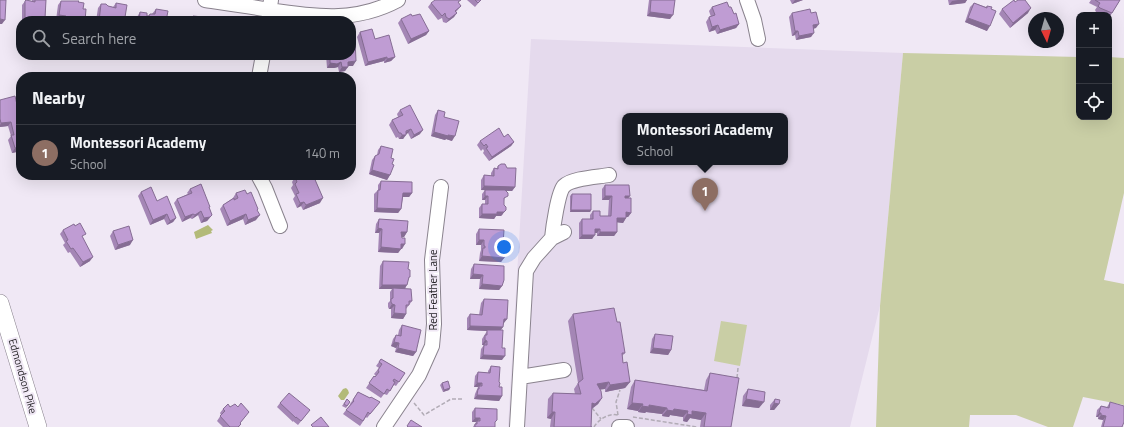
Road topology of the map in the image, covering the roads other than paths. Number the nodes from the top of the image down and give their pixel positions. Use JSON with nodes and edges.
{"nodes":[{"id":1,"x":205,"y":0,"type":"edge"},
{"id":2,"x":398,"y":0,"type":"edge"},
{"id":3,"x":747,"y":0,"type":"edge"},
{"id":4,"x":270,"y":10,"type":"edge"},
{"id":5,"x":758,"y":39,"type":"dead end"},
{"id":6,"x":262,"y":60,"type":"edge"},
{"id":7,"x":260,"y":72,"type":"edge"},
{"id":8,"x":609,"y":176,"type":"dead end"},
{"id":9,"x":261,"y":180,"type":"edge"},
{"id":10,"x":441,"y":187,"type":"dead end"},
{"id":11,"x":280,"y":226,"type":"dead end"},
{"id":12,"x":564,"y":232,"type":"dead end"},
{"id":13,"x":552,"y":238,"type":"junction"},
{"id":14,"x":0,"y":303,"type":"edge"},
{"id":15,"x":564,"y":370,"type":"dead end"},
{"id":16,"x":520,"y":377,"type":"junction"},
{"id":17,"x":630,"y":424,"type":"edge"},
{"id":18,"x":38,"y":427,"type":"edge"},
{"id":19,"x":384,"y":427,"type":"edge"},
{"id":20,"x":517,"y":427,"type":"edge"},
{"id":21,"x":619,"y":427,"type":"edge"}],
"edges":[{"from":1,"to":4,"type":"street"},
{"from":2,"to":4,"type":"street"},
{"from":3,"to":5,"type":"street"},
{"from":6,"to":7,"type":"street"},
{"from":8,"to":13,"type":"street"},
{"from":9,"to":11,"type":"street"},
{"from":10,"to":19,"type":"street","name":"Red Feather Lane"},
{"from":12,"to":13,"type":"street"},
{"from":13,"to":16,"type":"street"},
{"from":14,"to":18,"type":"main road","name":"Edmondson Pike"},
{"from":15,"to":16,"type":"street"},
{"from":16,"to":20,"type":"street"},
{"from":17,"to":21,"type":"street"}]}
